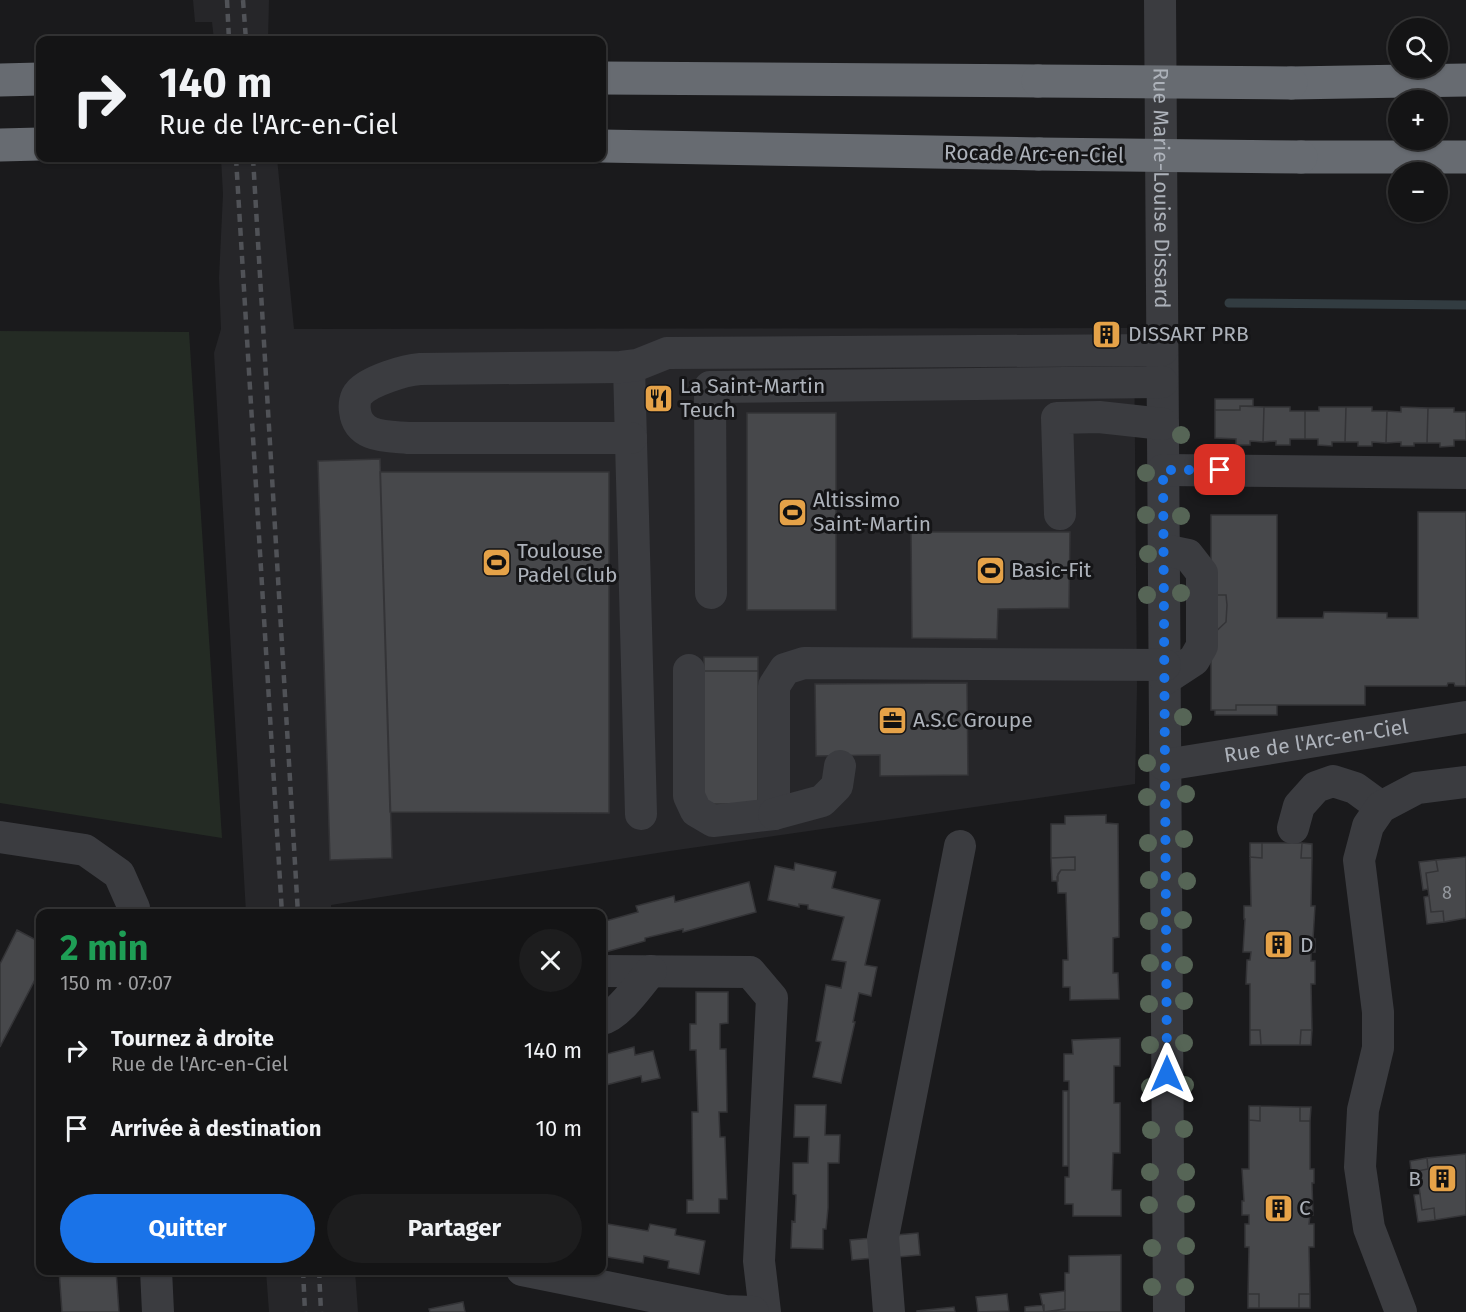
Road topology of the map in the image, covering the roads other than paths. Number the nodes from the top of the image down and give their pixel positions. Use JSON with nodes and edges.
{"nodes":[{"id":1,"x":1160,"y":0,"type":"edge"},
{"id":2,"x":606,"y":78,"type":"edge"},
{"id":3,"x":36,"y":79,"type":"edge"},
{"id":4,"x":0,"y":80,"type":"edge"},
{"id":5,"x":1466,"y":80,"type":"edge"},
{"id":6,"x":36,"y":144,"type":"edge"},
{"id":7,"x":0,"y":145,"type":"edge"},
{"id":8,"x":606,"y":146,"type":"edge"},
{"id":9,"x":1466,"y":157,"type":"edge"},
{"id":10,"x":1162,"y":350,"type":"junction"},
{"id":11,"x":629,"y":367,"type":"junction"},
{"id":12,"x":1162,"y":382,"type":"junction"},
{"id":13,"x":1163,"y":424,"type":"junction"},
{"id":14,"x":630,"y":438,"type":"junction"},
{"id":15,"x":1163,"y":470,"type":"junction"},
{"id":16,"x":1466,"y":473,"type":"edge"},
{"id":17,"x":1060,"y":514,"type":"dead end"},
{"id":18,"x":711,"y":593,"type":"dead end"},
{"id":19,"x":689,"y":670,"type":"dead end"},
{"id":20,"x":1165,"y":672,"type":"junction"},
{"id":21,"x":1466,"y":717,"type":"edge"},
{"id":22,"x":1165,"y":765,"type":"junction"},
{"id":23,"x":840,"y":766,"type":"dead end"},
{"id":24,"x":1466,"y":782,"type":"edge"},
{"id":25,"x":1381,"y":807,"type":"junction"},
{"id":26,"x":641,"y":814,"type":"dead end"},
{"id":27,"x":774,"y":814,"type":"junction"},
{"id":28,"x":1293,"y":828,"type":"dead end"},
{"id":29,"x":0,"y":837,"type":"edge"},
{"id":30,"x":960,"y":846,"type":"dead end"},
{"id":31,"x":134,"y":909,"type":"edge"},
{"id":32,"x":606,"y":971,"type":"edge"},
{"id":33,"x":651,"y":971,"type":"junction"},
{"id":34,"x":606,"y":1018,"type":"edge"},
{"id":35,"x":156,"y":1275,"type":"edge"},
{"id":36,"x":547,"y":1275,"type":"edge"},
{"id":37,"x":158,"y":1312,"type":"edge"},
{"id":38,"x":753,"y":1312,"type":"edge"},
{"id":39,"x":765,"y":1312,"type":"edge"},
{"id":40,"x":889,"y":1312,"type":"edge"},
{"id":41,"x":1169,"y":1312,"type":"edge"},
{"id":42,"x":1401,"y":1312,"type":"edge"}],
"edges":[{"from":1,"to":10,"type":"street","name":"Rue Marie-Louise Dissard"},
{"from":2,"to":5,"type":"highway","bridge":true},
{"from":3,"to":4,"type":"highway"},
{"from":6,"to":7,"type":"highway"},
{"from":8,"to":9,"type":"highway","name":"Rocade Arc-en-Ciel","bridge":true},
{"from":10,"to":11,"type":"street"},
{"from":10,"to":12,"type":"street","name":"Rue Marie-Louise Dissard"},
{"from":11,"to":14,"type":"street"},
{"from":11,"to":14,"type":"street"},
{"from":12,"to":13,"type":"street","name":"Rue Marie-Louise Dissard"},
{"from":12,"to":18,"type":"street"},
{"from":13,"to":15,"type":"street","name":"Rue Marie-Louise Dissard"},
{"from":13,"to":17,"type":"street"},
{"from":14,"to":26,"type":"street"},
{"from":15,"to":16,"type":"street"},
{"from":15,"to":20,"type":"street","name":"Rue Marie-Louise Dissard"},
{"from":19,"to":27,"type":"street"},
{"from":20,"to":22,"type":"street","name":"Rue Marie-Louise Dissard"},
{"from":20,"to":27,"type":"street"},
{"from":21,"to":22,"type":"street","name":"Rue de l'Arc-en-Ciel"},
{"from":22,"to":41,"type":"street","name":"Rue Marie-Louise Dissard"},
{"from":23,"to":27,"type":"street"},
{"from":24,"to":25,"type":"street"},
{"from":25,"to":28,"type":"street"},
{"from":25,"to":42,"type":"street"},
{"from":29,"to":31,"type":"street"},
{"from":30,"to":40,"type":"street"},
{"from":32,"to":33,"type":"street"},
{"from":33,"to":34,"type":"street"},
{"from":33,"to":39,"type":"street"},
{"from":35,"to":37,"type":"street"},
{"from":36,"to":38,"type":"street"}]}
